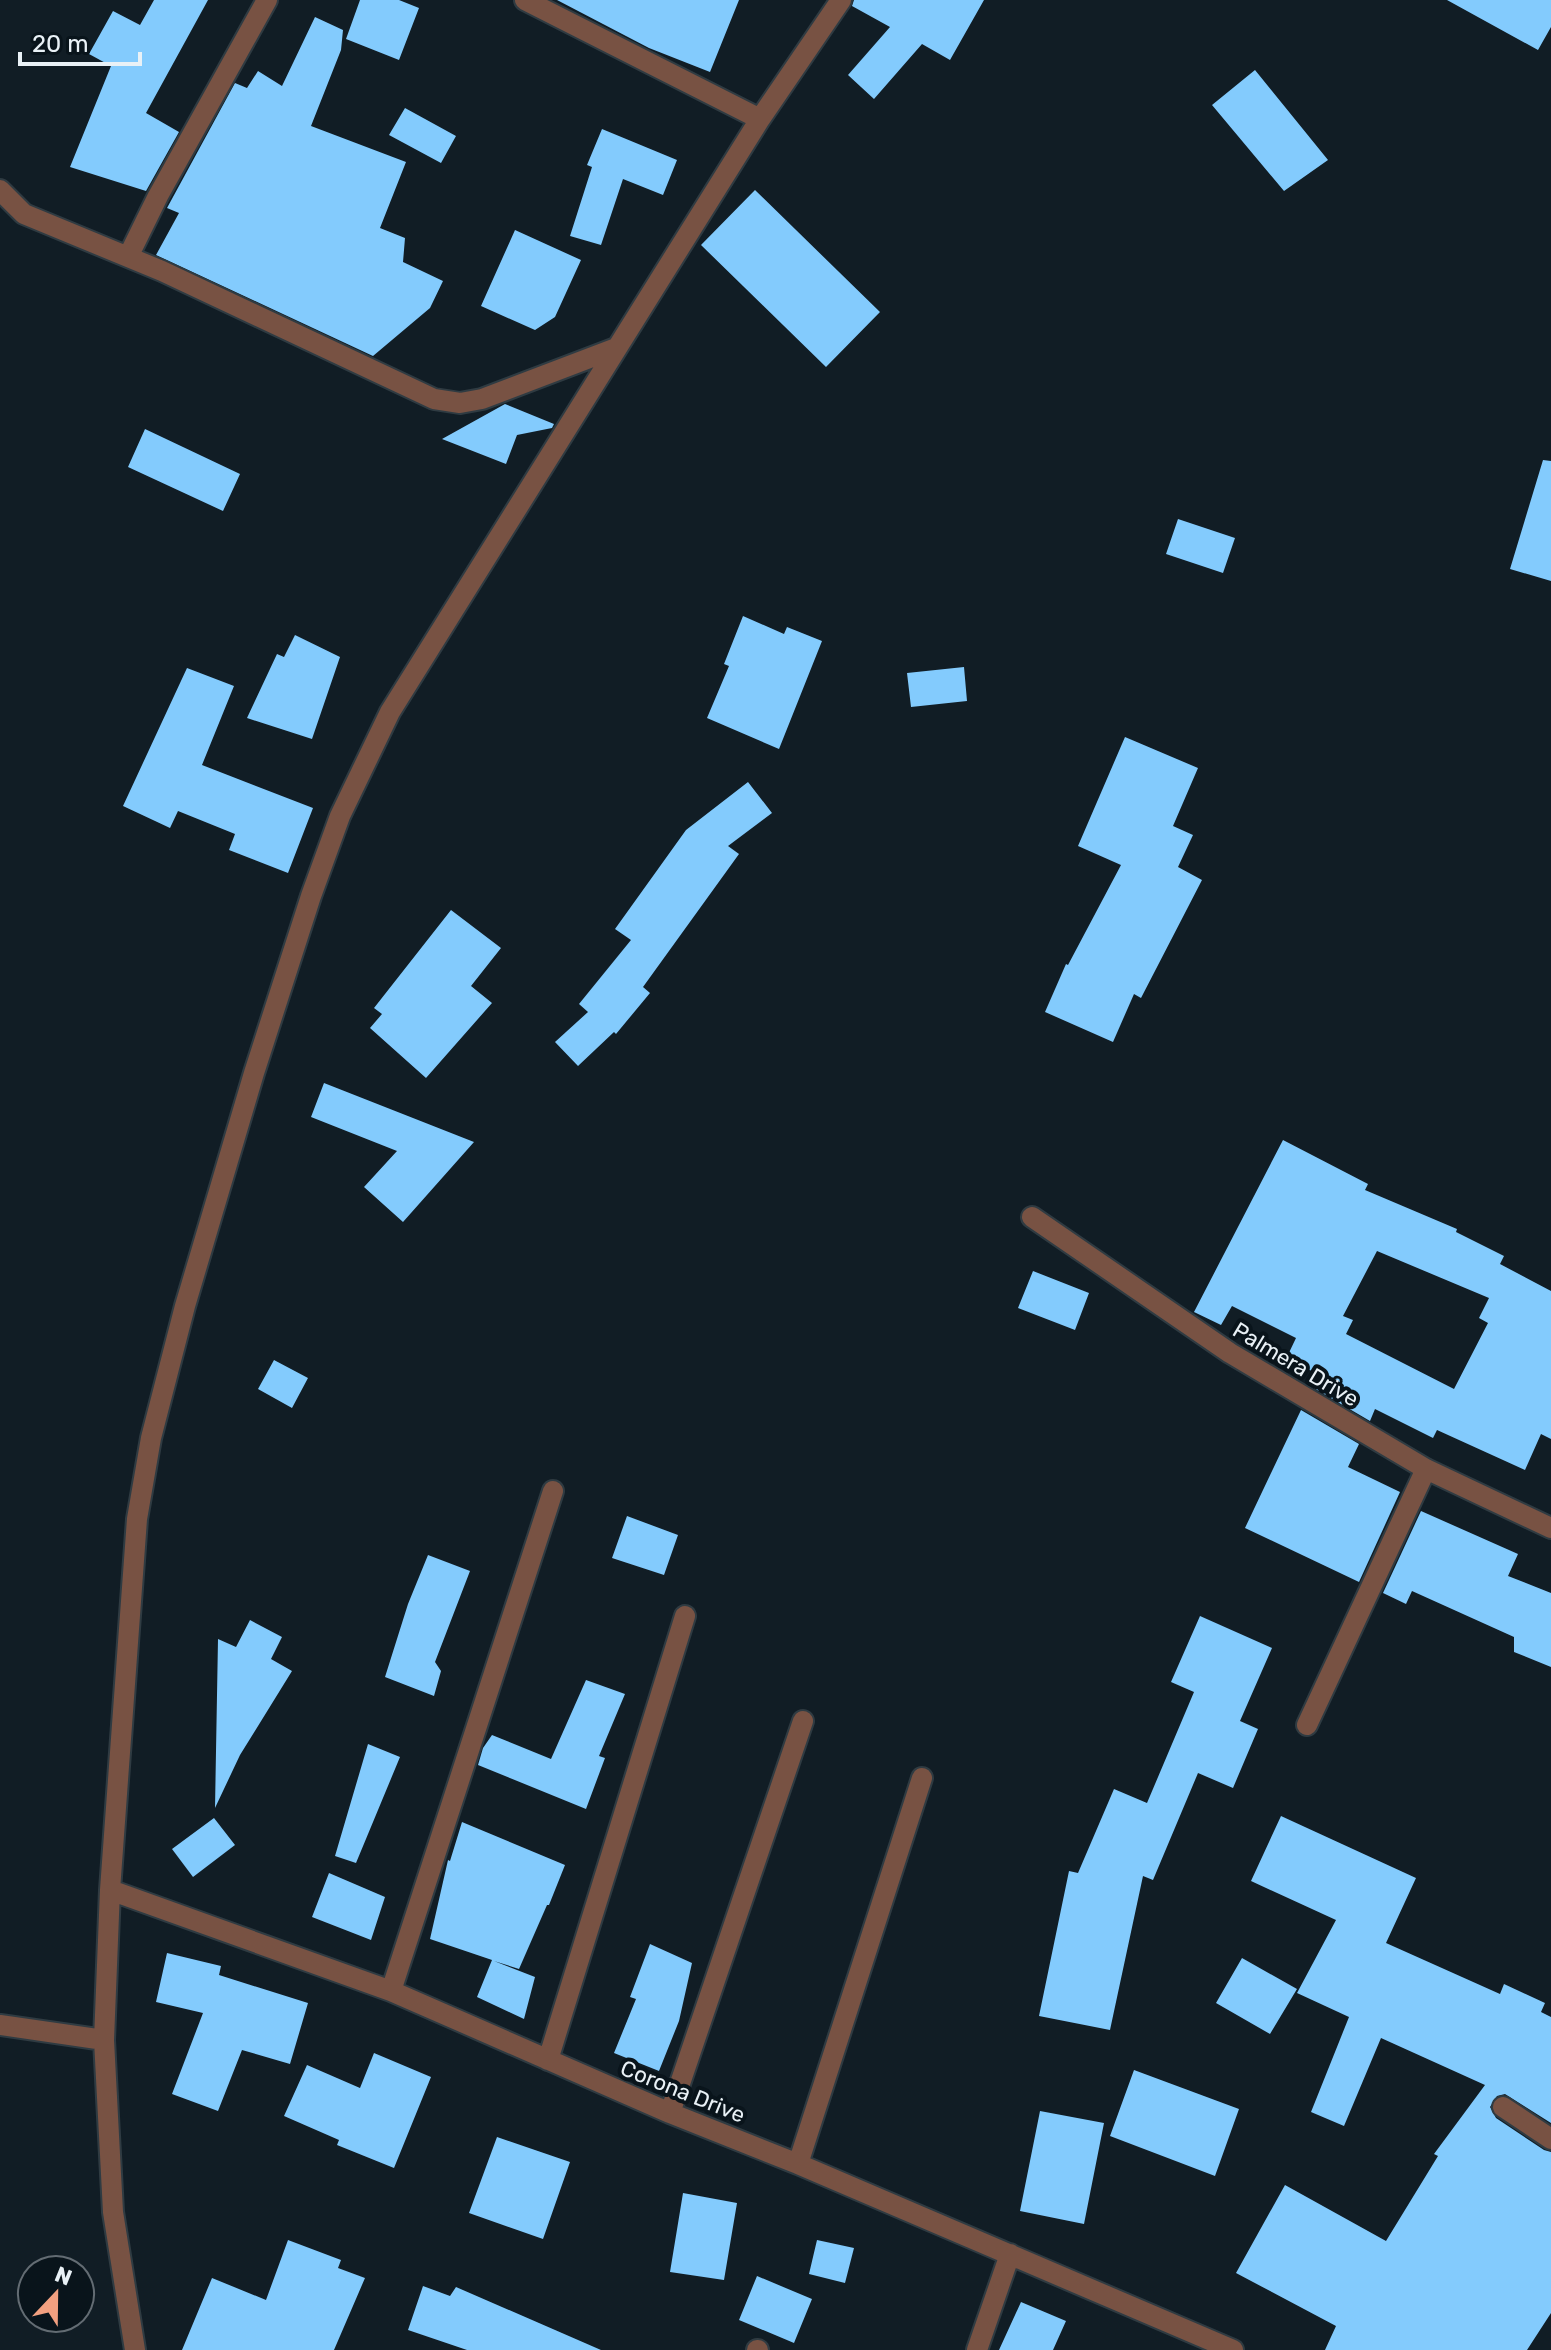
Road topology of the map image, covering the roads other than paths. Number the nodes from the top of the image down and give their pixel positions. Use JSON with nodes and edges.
{"nodes":[{"id":1,"x":267,"y":0,"type":"edge"},
{"id":2,"x":525,"y":0,"type":"edge"},
{"id":3,"x":841,"y":0,"type":"edge"},
{"id":4,"x":760,"y":119,"type":"junction"},
{"id":5,"x":0,"y":190,"type":"edge"},
{"id":6,"x":128,"y":257,"type":"junction"},
{"id":7,"x":616,"y":348,"type":"junction"},
{"id":8,"x":1032,"y":1217,"type":"dead end"},
{"id":9,"x":1426,"y":1469,"type":"junction"},
{"id":10,"x":553,"y":1491,"type":"dead end"},
{"id":11,"x":1551,"y":1528,"type":"edge"},
{"id":12,"x":685,"y":1616,"type":"dead end"},
{"id":13,"x":803,"y":1721,"type":"dead end"},
{"id":14,"x":1307,"y":1725,"type":"dead end"},
{"id":15,"x":922,"y":1778,"type":"dead end"},
{"id":16,"x":110,"y":1890,"type":"junction"},
{"id":17,"x":391,"y":1991,"type":"junction"},
{"id":18,"x":0,"y":2025,"type":"edge"},
{"id":19,"x":104,"y":2040,"type":"junction"},
{"id":20,"x":548,"y":2060,"type":"junction"},
{"id":21,"x":1503,"y":2107,"type":"dead end"},
{"id":22,"x":670,"y":2113,"type":"junction"},
{"id":23,"x":1551,"y":2139,"type":"edge"},
{"id":24,"x":798,"y":2164,"type":"junction"},
{"id":25,"x":1010,"y":2254,"type":"junction"},
{"id":26,"x":135,"y":2350,"type":"edge"},
{"id":27,"x":977,"y":2350,"type":"edge"},
{"id":28,"x":1233,"y":2350,"type":"edge"}],
"edges":[{"from":1,"to":6,"type":"street"},
{"from":2,"to":4,"type":"street"},
{"from":3,"to":4,"type":"street"},
{"from":4,"to":7,"type":"street"},
{"from":5,"to":6,"type":"street"},
{"from":6,"to":7,"type":"street"},
{"from":7,"to":16,"type":"street"},
{"from":8,"to":9,"type":"street","name":"Palmera Drive"},
{"from":9,"to":11,"type":"street","name":"Palmera Drive"},
{"from":9,"to":14,"type":"street"},
{"from":10,"to":17,"type":"street"},
{"from":12,"to":20,"type":"street"},
{"from":13,"to":22,"type":"street"},
{"from":15,"to":24,"type":"street"},
{"from":16,"to":17,"type":"street","name":"Corona Drive"},
{"from":16,"to":19,"type":"street"},
{"from":17,"to":20,"type":"street","name":"Corona Drive"},
{"from":18,"to":19,"type":"street"},
{"from":19,"to":26,"type":"street"},
{"from":20,"to":22,"type":"street","name":"Corona Drive"},
{"from":21,"to":23,"type":"street"},
{"from":22,"to":24,"type":"street","name":"Corona Drive"},
{"from":24,"to":25,"type":"street","name":"Corona Drive"},
{"from":25,"to":27,"type":"street"},
{"from":25,"to":28,"type":"street","name":"Corona Drive"}]}
